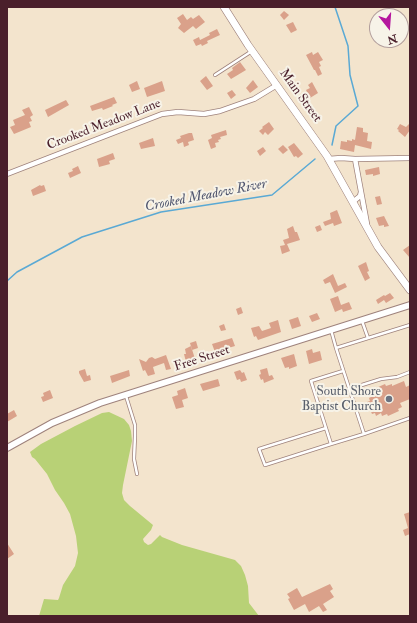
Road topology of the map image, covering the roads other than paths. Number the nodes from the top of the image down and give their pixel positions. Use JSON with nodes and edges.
{"nodes":[{"id":1,"x":224,"y":7,"type":"edge"},
{"id":2,"x":252,"y":51,"type":"junction"},
{"id":3,"x":216,"y":75,"type":"dead end"},
{"id":4,"x":277,"y":85,"type":"junction"},
{"id":5,"x":410,"y":158,"type":"edge"},
{"id":6,"x":355,"y":159,"type":"junction"},
{"id":7,"x":329,"y":160,"type":"junction"},
{"id":8,"x":7,"y":174,"type":"edge"},
{"id":9,"x":361,"y":192,"type":"junction"},
{"id":10,"x":354,"y":201,"type":"junction"},
{"id":11,"x":368,"y":228,"type":"junction"},
{"id":12,"x":410,"y":290,"type":"edge"},
{"id":13,"x":410,"y":305,"type":"edge"},
{"id":14,"x":362,"y":320,"type":"junction"},
{"id":15,"x":410,"y":325,"type":"edge"},
{"id":16,"x":331,"y":330,"type":"junction"},
{"id":17,"x":368,"y":338,"type":"junction"},
{"id":18,"x":336,"y":348,"type":"junction"},
{"id":19,"x":343,"y":370,"type":"junction"},
{"id":20,"x":410,"y":372,"type":"edge"},
{"id":21,"x":349,"y":389,"type":"junction"},
{"id":22,"x":125,"y":395,"type":"junction"},
{"id":23,"x":410,"y":418,"type":"edge"},
{"id":24,"x":326,"y":428,"type":"junction"},
{"id":25,"x":364,"y":434,"type":"junction"},
{"id":26,"x":331,"y":444,"type":"junction"},
{"id":27,"x":7,"y":448,"type":"edge"},
{"id":28,"x":137,"y":474,"type":"dead end"}],
"edges":[{"from":1,"to":2,"type":"main road","name":"Main Street"},
{"from":2,"to":3,"type":"lane"},
{"from":2,"to":4,"type":"main road","name":"Main Street"},
{"from":4,"to":7,"type":"main road","name":"Main Street"},
{"from":4,"to":8,"type":"street","name":"Crooked Meadow Lane"},
{"from":5,"to":6,"type":"street"},
{"from":6,"to":7,"type":"street"},
{"from":6,"to":9,"type":"street","name":"Main Street"},
{"from":7,"to":10,"type":"main road","name":"Main Street"},
{"from":9,"to":10,"type":"street"},
{"from":9,"to":11,"type":"street","name":"Main Street"},
{"from":10,"to":11,"type":"main road","name":"Main Street"},
{"from":11,"to":12,"type":"main road","name":"Main Street"},
{"from":13,"to":14,"type":"street","name":"Free Street"},
{"from":14,"to":16,"type":"street","name":"Free Street"},
{"from":14,"to":17,"type":"lane"},
{"from":15,"to":17,"type":"lane"},
{"from":16,"to":18,"type":"lane"},
{"from":16,"to":22,"type":"street","name":"Free Street"},
{"from":17,"to":18,"type":"lane"},
{"from":18,"to":19,"type":"lane"},
{"from":19,"to":21,"type":"lane"},
{"from":19,"to":24,"type":"lane"},
{"from":20,"to":21,"type":"lane"},
{"from":21,"to":25,"type":"lane"},
{"from":22,"to":27,"type":"street","name":"Free Street"},
{"from":22,"to":28,"type":"lane"},
{"from":23,"to":25,"type":"lane"},
{"from":24,"to":26,"type":"lane"},
{"from":24,"to":26,"type":"lane"},
{"from":25,"to":26,"type":"lane"}]}
